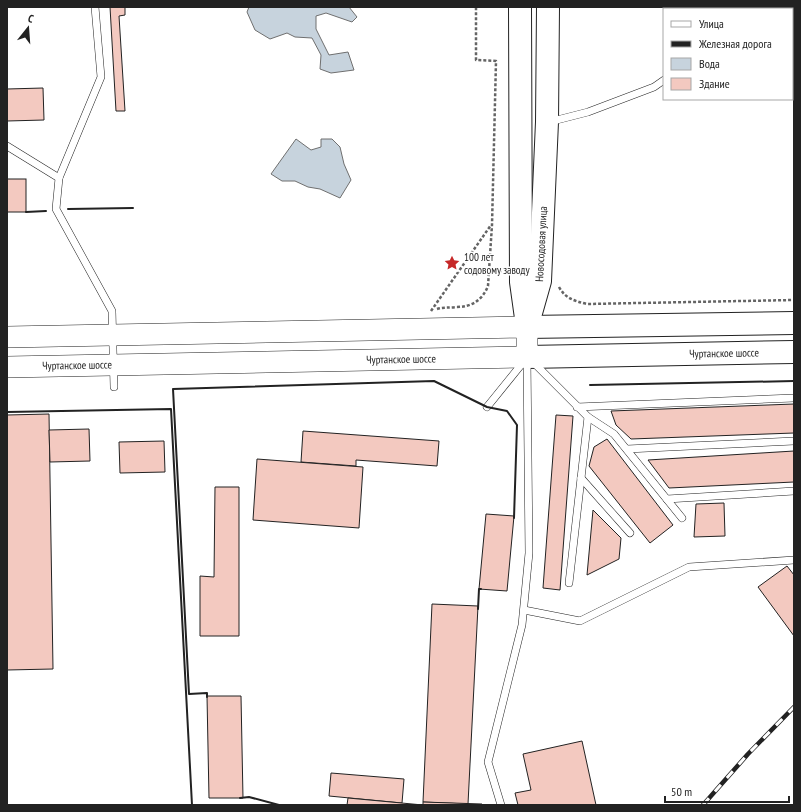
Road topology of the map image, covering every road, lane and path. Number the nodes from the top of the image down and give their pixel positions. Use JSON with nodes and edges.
{"nodes":[{"id":1,"x":95,"y":7,"type":"edge"},
{"id":2,"x":476,"y":7,"type":"edge"},
{"id":3,"x":520,"y":7,"type":"edge"},
{"id":4,"x":548,"y":7,"type":"edge"},
{"id":5,"x":663,"y":81,"type":"edge"},
{"id":6,"x":547,"y":122,"type":"junction"},
{"id":7,"x":7,"y":146,"type":"edge"},
{"id":8,"x":59,"y":178,"type":"junction"},
{"id":9,"x":492,"y":224,"type":"junction"},
{"id":10,"x":558,"y":283,"type":"dead end"},
{"id":11,"x":794,"y":300,"type":"edge"},
{"id":12,"x":794,"y":323,"type":"edge"},
{"id":13,"x":528,"y":327,"type":"junction"},
{"id":14,"x":113,"y":335,"type":"junction"},
{"id":15,"x":7,"y":337,"type":"edge"},
{"id":16,"x":794,"y":352,"type":"edge"},
{"id":17,"x":527,"y":357,"type":"junction"},
{"id":18,"x":113,"y":365,"type":"junction"},
{"id":19,"x":7,"y":366,"type":"edge"},
{"id":20,"x":114,"y":387,"type":"dead end"},
{"id":21,"x":794,"y":398,"type":"edge"},
{"id":22,"x":577,"y":407,"type":"junction"},
{"id":23,"x":487,"y":408,"type":"dead end"},
{"id":24,"x":588,"y":417,"type":"junction"},
{"id":25,"x":794,"y":441,"type":"edge"},
{"id":26,"x":627,"y":449,"type":"junction"},
{"id":27,"x":581,"y":478,"type":"junction"},
{"id":28,"x":794,"y":491,"type":"edge"},
{"id":29,"x":667,"y":499,"type":"junction"},
{"id":30,"x":682,"y":518,"type":"dead end"},
{"id":31,"x":630,"y":533,"type":"dead end"},
{"id":32,"x":794,"y":560,"type":"edge"},
{"id":33,"x":569,"y":583,"type":"dead end"},
{"id":34,"x":524,"y":610,"type":"junction"},
{"id":35,"x":501,"y":805,"type":"edge"}],
"edges":[{"from":1,"to":8,"type":"lane"},
{"from":2,"to":9,"type":"path"},
{"from":3,"to":13,"type":"main road","name":"Новосодовая улица"},
{"from":4,"to":6,"type":"main road","name":"Новосодовая улица"},
{"from":5,"to":6,"type":"lane"},
{"from":6,"to":13,"type":"main road","name":"Новосодовая улица"},
{"from":7,"to":8,"type":"lane"},
{"from":8,"to":14,"type":"lane"},
{"from":9,"to":9,"type":"path"},
{"from":10,"to":11,"type":"path"},
{"from":12,"to":13,"type":"main road"},
{"from":13,"to":14,"type":"street"},
{"from":13,"to":17,"type":"street"},
{"from":14,"to":15,"type":"street"},
{"from":14,"to":18,"type":"lane"},
{"from":16,"to":17,"type":"main road","name":"Чуртанское шоссе"},
{"from":17,"to":18,"type":"street","name":"Чуртанское шоссе"},
{"from":17,"to":22,"type":"lane"},
{"from":17,"to":23,"type":"lane"},
{"from":17,"to":34,"type":"lane"},
{"from":18,"to":19,"type":"street","name":"Чуртанское шоссе"},
{"from":18,"to":20,"type":"lane"},
{"from":21,"to":22,"type":"lane"},
{"from":22,"to":24,"type":"lane"},
{"from":24,"to":26,"type":"lane"},
{"from":24,"to":27,"type":"lane"},
{"from":25,"to":26,"type":"lane"},
{"from":26,"to":29,"type":"lane"},
{"from":27,"to":31,"type":"lane"},
{"from":27,"to":33,"type":"lane"},
{"from":28,"to":29,"type":"lane"},
{"from":29,"to":30,"type":"lane"},
{"from":32,"to":34,"type":"lane"},
{"from":34,"to":35,"type":"lane"}]}
